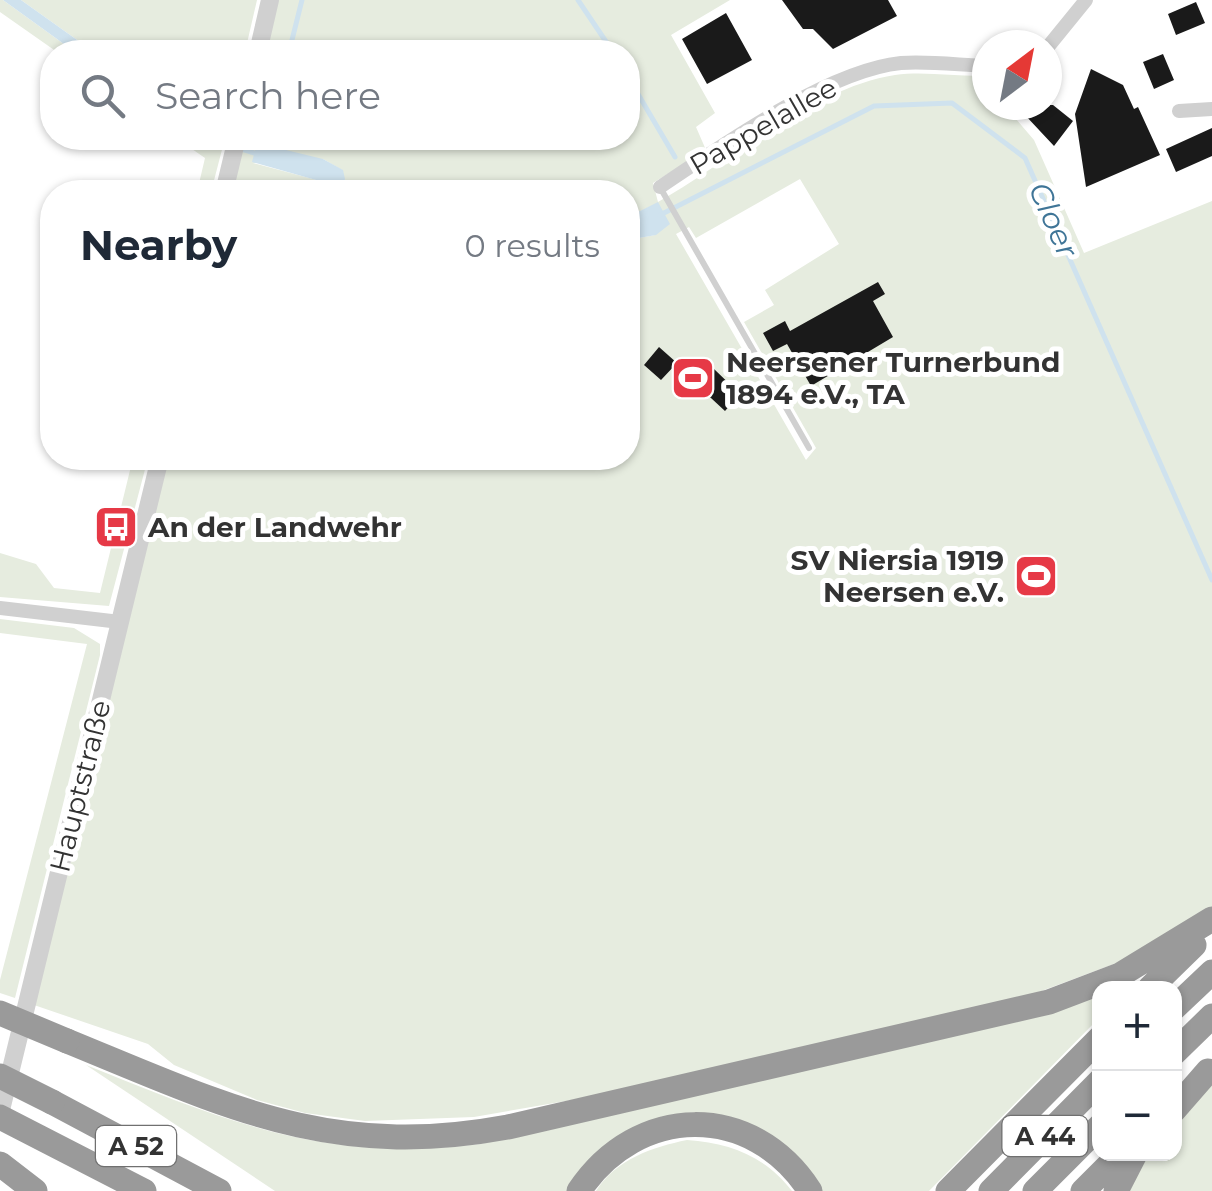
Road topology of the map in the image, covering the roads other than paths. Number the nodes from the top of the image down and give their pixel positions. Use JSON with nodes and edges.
{"nodes":[{"id":1,"x":270,"y":0,"type":"edge"},
{"id":2,"x":1086,"y":0,"type":"edge"},
{"id":3,"x":1062,"y":30,"type":"edge"},
{"id":4,"x":261,"y":40,"type":"edge"},
{"id":5,"x":972,"y":65,"type":"edge"},
{"id":6,"x":1212,"y":108,"type":"edge"},
{"id":7,"x":1178,"y":111,"type":"dead end"},
{"id":8,"x":234,"y":150,"type":"edge"},
{"id":9,"x":226,"y":180,"type":"edge"},
{"id":10,"x":660,"y":187,"type":"joint"},
{"id":11,"x":809,"y":448,"type":"dead end"},
{"id":12,"x":157,"y":470,"type":"edge"},
{"id":13,"x":0,"y":608,"type":"edge"},
{"id":14,"x":120,"y":622,"type":"junction"},
{"id":15,"x":1212,"y":919,"type":"edge"},
{"id":16,"x":1212,"y":928,"type":"edge"},
{"id":17,"x":1212,"y":972,"type":"edge"},
{"id":18,"x":1157,"y":981,"type":"edge"},
{"id":19,"x":1182,"y":1000,"type":"edge"},
{"id":20,"x":0,"y":1013,"type":"edge"},
{"id":21,"x":1212,"y":1016,"type":"edge"},
{"id":22,"x":1182,"y":1045,"type":"edge"},
{"id":23,"x":1092,"y":1046,"type":"edge"},
{"id":24,"x":1210,"y":1069,"type":"edge"},
{"id":25,"x":0,"y":1076,"type":"edge"},
{"id":26,"x":1092,"y":1090,"type":"edge"},
{"id":27,"x":1182,"y":1091,"type":"edge"},
{"id":28,"x":1182,"y":1101,"type":"edge"},
{"id":29,"x":0,"y":1115,"type":"edge"},
{"id":30,"x":1092,"y":1134,"type":"edge"},
{"id":31,"x":1113,"y":1161,"type":"edge"},
{"id":32,"x":1131,"y":1161,"type":"edge"},
{"id":33,"x":0,"y":1164,"type":"edge"},
{"id":34,"x":33,"y":1189,"type":"edge"},
{"id":35,"x":144,"y":1191,"type":"edge"},
{"id":36,"x":219,"y":1191,"type":"edge"},
{"id":37,"x":579,"y":1191,"type":"edge"},
{"id":38,"x":810,"y":1191,"type":"edge"},
{"id":39,"x":948,"y":1191,"type":"edge"},
{"id":40,"x":991,"y":1191,"type":"edge"},
{"id":41,"x":1035,"y":1191,"type":"edge"},
{"id":42,"x":1083,"y":1191,"type":"edge"},
{"id":43,"x":1116,"y":1191,"type":"edge"}],
"edges":[{"from":1,"to":4,"type":"street"},
{"from":2,"to":3,"type":"street"},
{"from":5,"to":10,"type":"street","name":"Pappelallee"},
{"from":6,"to":7,"type":"street"},
{"from":8,"to":9,"type":"street"},
{"from":10,"to":11,"type":"lane"},
{"from":12,"to":14,"type":"street","name":"Hauptstraße"},
{"from":13,"to":14,"type":"street"},
{"from":14,"to":29,"type":"street","name":"Hauptstraße"},
{"from":15,"to":20,"type":"highway","bridge":true},
{"from":16,"to":18,"type":"highway"},
{"from":17,"to":19,"type":"highway"},
{"from":21,"to":22,"type":"highway"},
{"from":23,"to":39,"type":"highway"},
{"from":24,"to":27,"type":"highway"},
{"from":24,"to":28,"type":"highway"},
{"from":25,"to":36,"type":"highway","number":"A 52","bridge":true},
{"from":26,"to":40,"type":"highway","number":"A 44"},
{"from":29,"to":35,"type":"highway","number":"A 52"},
{"from":30,"to":41,"type":"highway","number":"A 44"},
{"from":31,"to":42,"type":"highway"},
{"from":32,"to":43,"type":"highway"},
{"from":33,"to":34,"type":"highway"},
{"from":37,"to":38,"type":"highway"}]}
